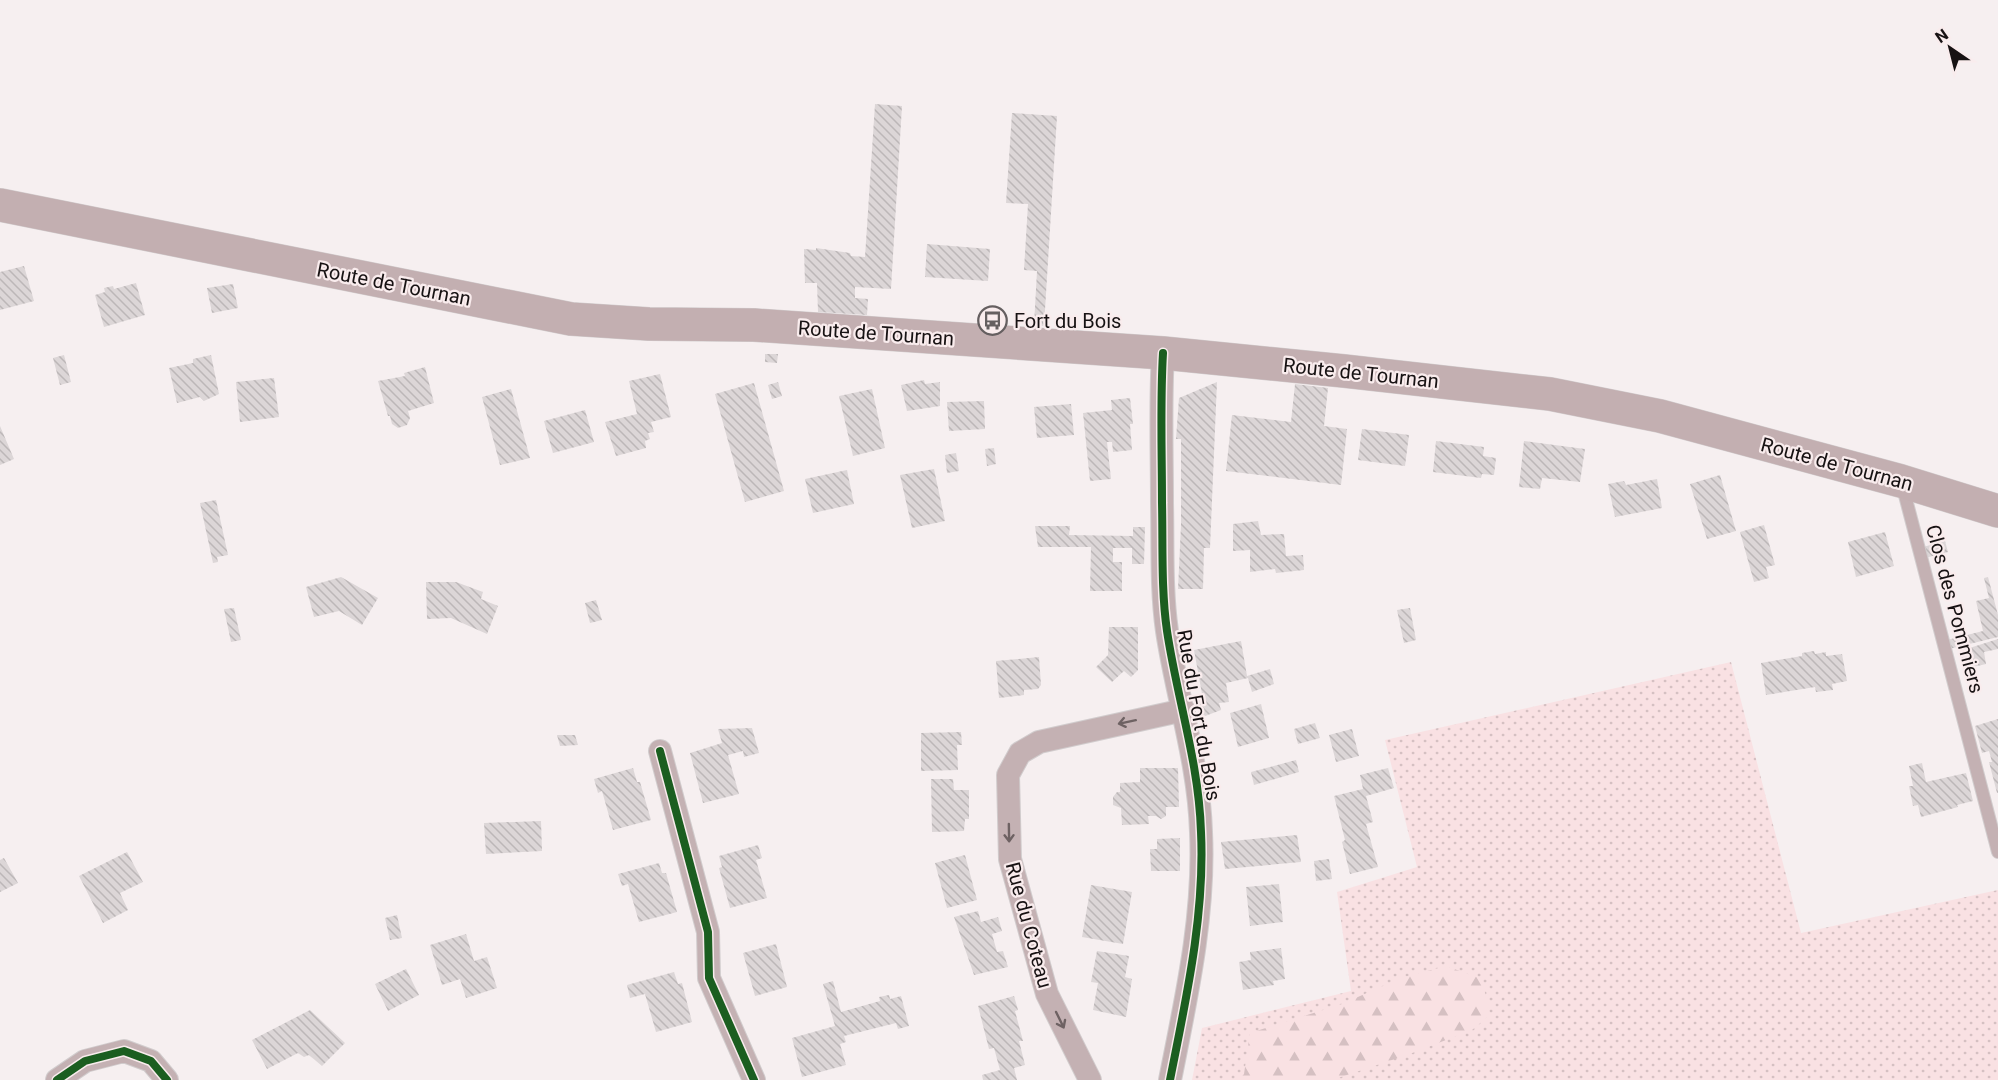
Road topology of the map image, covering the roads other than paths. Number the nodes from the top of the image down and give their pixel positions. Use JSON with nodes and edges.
{"nodes":[{"id":1,"x":0,"y":205,"type":"edge"},
{"id":2,"x":1163,"y":353,"type":"junction"},
{"id":3,"x":1901,"y":481,"type":"junction"},
{"id":4,"x":1998,"y":512,"type":"edge"},
{"id":5,"x":1184,"y":710,"type":"junction"},
{"id":6,"x":660,"y":752,"type":"dead end"},
{"id":7,"x":1998,"y":852,"type":"edge"},
{"id":8,"x":57,"y":1080,"type":"edge"},
{"id":9,"x":167,"y":1080,"type":"edge"},
{"id":10,"x":754,"y":1080,"type":"edge"},
{"id":11,"x":1090,"y":1080,"type":"edge"},
{"id":12,"x":1170,"y":1080,"type":"edge"}],
"edges":[{"from":1,"to":2,"type":"main road","name":"Route de Tournan"},
{"from":2,"to":3,"type":"main road","name":"Route de Tournan"},
{"from":2,"to":5,"type":"street","name":"Rue du Fort du Bois"},
{"from":3,"to":4,"type":"main road","name":"Route de Tournan"},
{"from":3,"to":7,"type":"lane","name":"Clos des Pommiers"},
{"from":5,"to":11,"type":"street","name":"Rue du Coteau","one_way":true},
{"from":5,"to":12,"type":"street","name":"Rue du Fort du Bois"},
{"from":6,"to":10,"type":"street"},
{"from":8,"to":9,"type":"street"}]}
